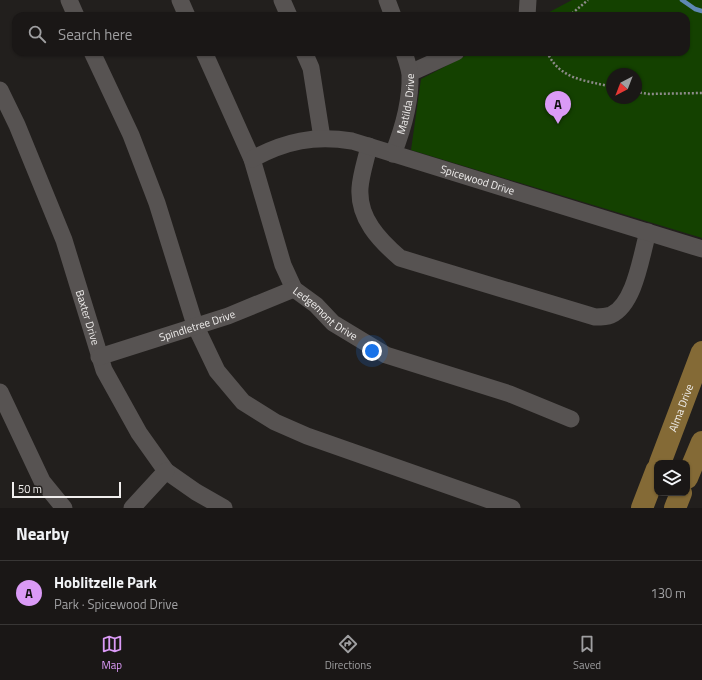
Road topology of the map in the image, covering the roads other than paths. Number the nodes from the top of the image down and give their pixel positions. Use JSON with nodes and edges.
{"nodes":[{"id":1,"x":69,"y":0,"type":"edge"},
{"id":2,"x":180,"y":0,"type":"edge"},
{"id":3,"x":282,"y":0,"type":"edge"},
{"id":4,"x":387,"y":0,"type":"edge"},
{"id":5,"x":528,"y":0,"type":"edge"},
{"id":6,"x":74,"y":12,"type":"edge"},
{"id":7,"x":185,"y":12,"type":"edge"},
{"id":8,"x":287,"y":12,"type":"edge"},
{"id":9,"x":392,"y":12,"type":"edge"},
{"id":10,"x":528,"y":12,"type":"edge"},
{"id":11,"x":94,"y":56,"type":"edge"},
{"id":12,"x":206,"y":56,"type":"edge"},
{"id":13,"x":306,"y":56,"type":"edge"},
{"id":14,"x":405,"y":56,"type":"edge"},
{"id":15,"x":447,"y":56,"type":"edge"},
{"id":16,"x":410,"y":73,"type":"junction"},
{"id":17,"x":0,"y":90,"type":"edge"},
{"id":18,"x":322,"y":138,"type":"junction"},
{"id":19,"x":368,"y":146,"type":"junction"},
{"id":20,"x":393,"y":154,"type":"junction"},
{"id":21,"x":252,"y":159,"type":"junction"},
{"id":22,"x":648,"y":232,"type":"junction"},
{"id":23,"x":702,"y":249,"type":"edge"},
{"id":24,"x":294,"y":289,"type":"junction"},
{"id":25,"x":195,"y":325,"type":"junction"},
{"id":26,"x":702,"y":352,"type":"edge"},
{"id":27,"x":99,"y":357,"type":"junction"},
{"id":28,"x":0,"y":392,"type":"edge"},
{"id":29,"x":571,"y":419,"type":"dead end"},
{"id":30,"x":671,"y":434,"type":"junction"},
{"id":31,"x":702,"y":442,"type":"edge"},
{"id":32,"x":661,"y":460,"type":"edge"},
{"id":33,"x":166,"y":471,"type":"junction"},
{"id":34,"x":690,"y":471,"type":"edge"},
{"id":35,"x":654,"y":477,"type":"edge"},
{"id":36,"x":680,"y":496,"type":"edge"},
{"id":37,"x":64,"y":508,"type":"edge"},
{"id":38,"x":132,"y":508,"type":"edge"},
{"id":39,"x":224,"y":508,"type":"edge"},
{"id":40,"x":512,"y":508,"type":"edge"},
{"id":41,"x":642,"y":508,"type":"edge"},
{"id":42,"x":675,"y":508,"type":"edge"}],
"edges":[{"from":1,"to":6,"type":"street"},
{"from":2,"to":7,"type":"street"},
{"from":3,"to":8,"type":"street"},
{"from":4,"to":9,"type":"street"},
{"from":5,"to":10,"type":"street"},
{"from":11,"to":25,"type":"street"},
{"from":12,"to":21,"type":"street","name":"Ledgemont Drive"},
{"from":13,"to":18,"type":"street"},
{"from":14,"to":16,"type":"street","name":"Matilda Drive"},
{"from":15,"to":16,"type":"street"},
{"from":16,"to":20,"type":"street","name":"Matilda Drive"},
{"from":17,"to":27,"type":"street","name":"Baxter Drive"},
{"from":18,"to":19,"type":"street","name":"Spicewood Drive"},
{"from":18,"to":21,"type":"street","name":"Spicewood Drive"},
{"from":19,"to":20,"type":"street","name":"Spicewood Drive"},
{"from":19,"to":22,"type":"street"},
{"from":20,"to":22,"type":"street","name":"Spicewood Drive"},
{"from":21,"to":24,"type":"street","name":"Ledgemont Drive"},
{"from":22,"to":23,"type":"street","name":"Spicewood Drive"},
{"from":24,"to":25,"type":"street","name":"Spindletree Drive"},
{"from":24,"to":29,"type":"street","name":"Ledgemont Drive"},
{"from":25,"to":27,"type":"street","name":"Spindletree Drive"},
{"from":25,"to":40,"type":"street"},
{"from":26,"to":30,"type":"main road","name":"Alma Drive"},
{"from":27,"to":33,"type":"street","name":"Baxter Drive"},
{"from":28,"to":37,"type":"street"},
{"from":30,"to":31,"type":"main road"},
{"from":30,"to":32,"type":"main road","name":"Alma Drive"},
{"from":31,"to":34,"type":"main road"},
{"from":33,"to":38,"type":"street"},
{"from":33,"to":39,"type":"street","name":"Baxter Drive"},
{"from":35,"to":41,"type":"main road"},
{"from":36,"to":42,"type":"main road"}]}
